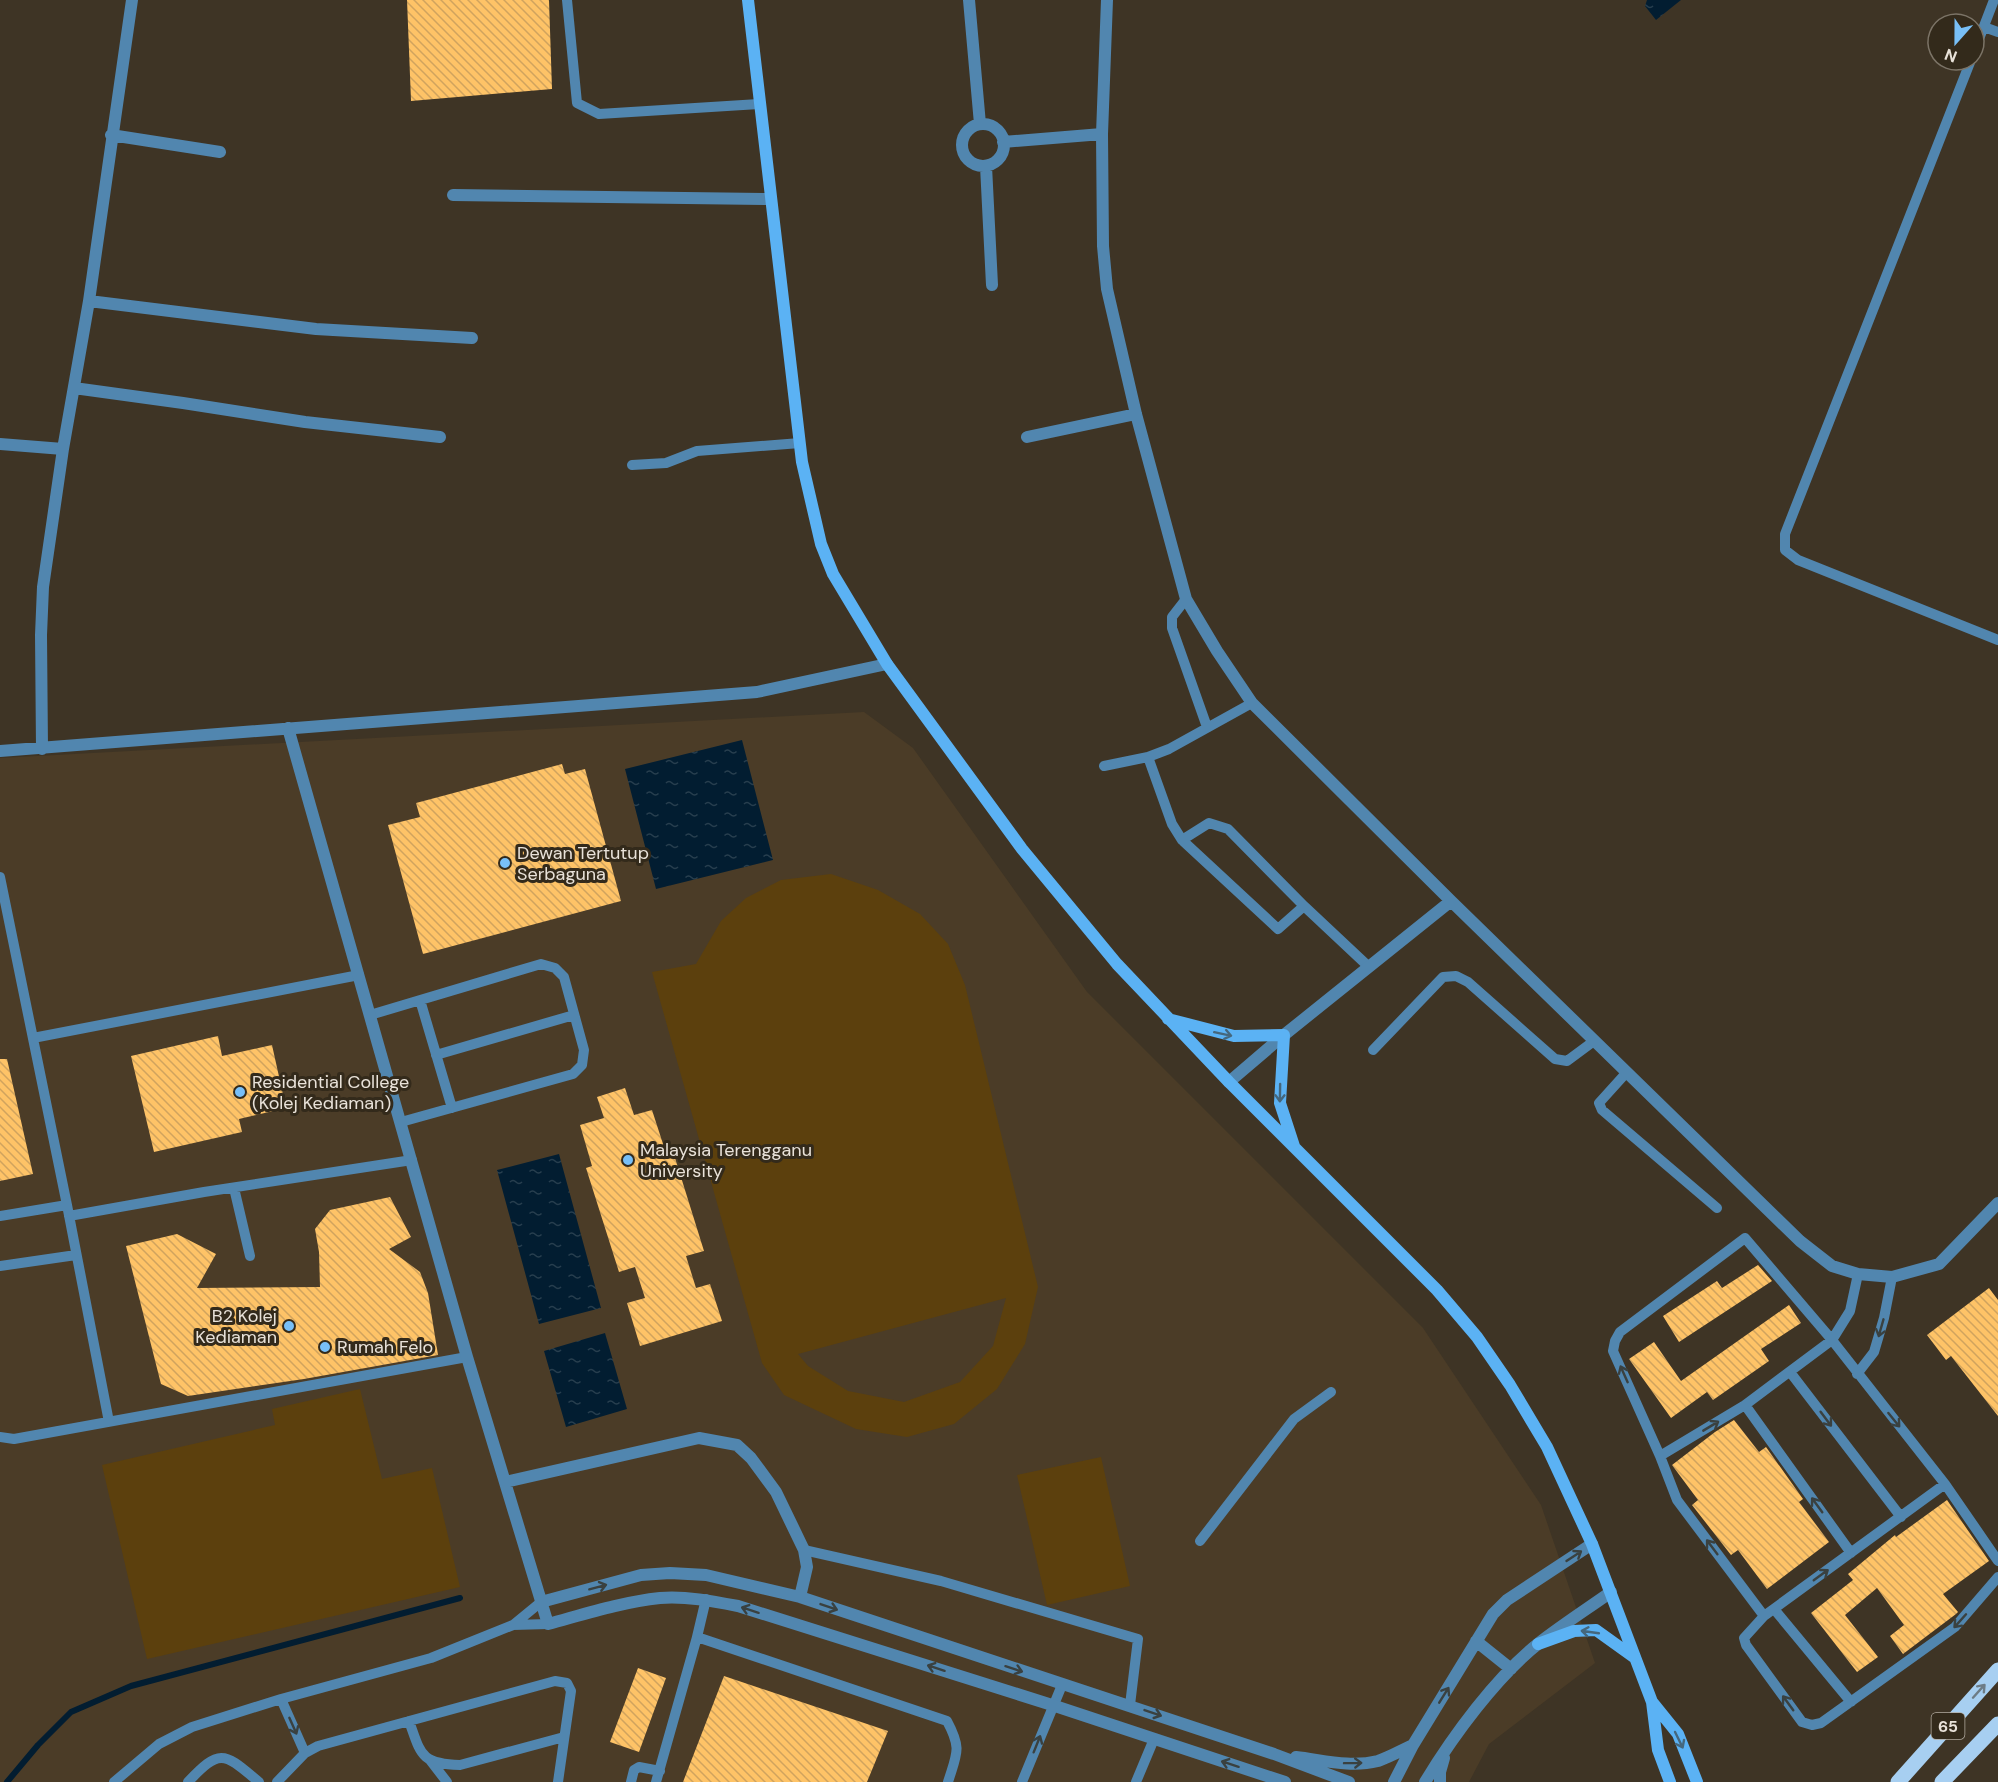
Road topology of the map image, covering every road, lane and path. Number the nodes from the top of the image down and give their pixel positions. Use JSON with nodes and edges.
{"nodes":[{"id":1,"x":132,"y":0,"type":"edge"},
{"id":2,"x":567,"y":0,"type":"edge"},
{"id":3,"x":748,"y":0,"type":"edge"},
{"id":4,"x":969,"y":0,"type":"edge"},
{"id":5,"x":1107,"y":0,"type":"edge"},
{"id":6,"x":1994,"y":0,"type":"edge"},
{"id":7,"x":1986,"y":22,"type":"edge"},
{"id":8,"x":1966,"y":72,"type":"edge"},
{"id":9,"x":759,"y":104,"type":"junction"},
{"id":10,"x":980,"y":124,"type":"junction"},
{"id":11,"x":111,"y":135,"type":"junction"},
{"id":12,"x":1102,"y":135,"type":"junction"},
{"id":13,"x":1003,"y":142,"type":"junction"},
{"id":14,"x":220,"y":152,"type":"dead end"},
{"id":15,"x":986,"y":166,"type":"junction"},
{"id":16,"x":453,"y":195,"type":"dead end"},
{"id":17,"x":771,"y":199,"type":"junction"},
{"id":18,"x":992,"y":285,"type":"dead end"},
{"id":19,"x":89,"y":301,"type":"junction"},
{"id":20,"x":472,"y":338,"type":"dead end"},
{"id":21,"x":74,"y":388,"type":"junction"},
{"id":22,"x":1136,"y":414,"type":"junction"},
{"id":23,"x":440,"y":436,"type":"dead end"},
{"id":24,"x":1027,"y":437,"type":"dead end"},
{"id":25,"x":800,"y":443,"type":"junction"},
{"id":26,"x":0,"y":444,"type":"edge"},
{"id":27,"x":63,"y":449,"type":"junction"},
{"id":28,"x":632,"y":465,"type":"dead end"},
{"id":29,"x":1186,"y":599,"type":"junction"},
{"id":30,"x":1998,"y":640,"type":"edge"},
{"id":31,"x":887,"y":664,"type":"junction"},
{"id":32,"x":1252,"y":703,"type":"junction"},
{"id":33,"x":1207,"y":727,"type":"junction"},
{"id":34,"x":288,"y":728,"type":"junction"},
{"id":35,"x":42,"y":749,"type":"junction"},
{"id":36,"x":0,"y":751,"type":"edge"},
{"id":37,"x":1148,"y":756,"type":"junction"},
{"id":38,"x":1104,"y":766,"type":"dead end"},
{"id":39,"x":1182,"y":840,"type":"junction"},
{"id":40,"x":0,"y":877,"type":"edge"},
{"id":41,"x":1451,"y":902,"type":"junction"},
{"id":42,"x":1304,"y":906,"type":"junction"},
{"id":43,"x":1369,"y":967,"type":"junction"},
{"id":44,"x":359,"y":975,"type":"junction"},
{"id":45,"x":420,"y":1000,"type":"junction"},
{"id":46,"x":370,"y":1015,"type":"junction"},
{"id":47,"x":574,"y":1015,"type":"junction"},
{"id":48,"x":1167,"y":1018,"type":"junction"},
{"id":49,"x":1284,"y":1035,"type":"junction"},
{"id":50,"x":33,"y":1038,"type":"junction"},
{"id":51,"x":1594,"y":1041,"type":"junction"},
{"id":52,"x":1373,"y":1050,"type":"dead end"},
{"id":53,"x":436,"y":1054,"type":"junction"},
{"id":54,"x":1627,"y":1072,"type":"junction"},
{"id":55,"x":1229,"y":1082,"type":"junction"},
{"id":56,"x":452,"y":1108,"type":"junction"},
{"id":57,"x":401,"y":1122,"type":"junction"},
{"id":58,"x":1296,"y":1150,"type":"junction"},
{"id":59,"x":412,"y":1160,"type":"junction"},
{"id":60,"x":234,"y":1188,"type":"junction"},
{"id":61,"x":1998,"y":1203,"type":"edge"},
{"id":62,"x":1717,"y":1208,"type":"dead end"},
{"id":63,"x":68,"y":1210,"type":"junction"},
{"id":64,"x":0,"y":1216,"type":"edge"},
{"id":65,"x":76,"y":1255,"type":"junction"},
{"id":66,"x":250,"y":1256,"type":"dead end"},
{"id":67,"x":0,"y":1266,"type":"edge"},
{"id":68,"x":1858,"y":1274,"type":"junction"},
{"id":69,"x":1892,"y":1277,"type":"junction"},
{"id":70,"x":1832,"y":1340,"type":"junction"},
{"id":71,"x":467,"y":1357,"type":"junction"},
{"id":72,"x":1790,"y":1372,"type":"junction"},
{"id":73,"x":1857,"y":1374,"type":"junction"},
{"id":74,"x":1331,"y":1392,"type":"dead end"},
{"id":75,"x":1745,"y":1405,"type":"junction"},
{"id":76,"x":109,"y":1422,"type":"junction"},
{"id":77,"x":0,"y":1437,"type":"edge"},
{"id":78,"x":1660,"y":1456,"type":"junction"},
{"id":79,"x":505,"y":1482,"type":"junction"},
{"id":80,"x":1945,"y":1484,"type":"junction"},
{"id":81,"x":1901,"y":1517,"type":"junction"},
{"id":82,"x":1200,"y":1541,"type":"dead end"},
{"id":83,"x":1592,"y":1544,"type":"junction"},
{"id":84,"x":804,"y":1550,"type":"junction"},
{"id":85,"x":1851,"y":1553,"type":"junction"},
{"id":86,"x":1998,"y":1561,"type":"edge"},
{"id":87,"x":1998,"y":1577,"type":"edge"},
{"id":88,"x":1611,"y":1592,"type":"junction"},
{"id":89,"x":800,"y":1597,"type":"junction"},
{"id":90,"x":706,"y":1599,"type":"junction"},
{"id":91,"x":541,"y":1602,"type":"junction"},
{"id":92,"x":1774,"y":1609,"type":"junction"},
{"id":93,"x":1764,"y":1616,"type":"junction"},
{"id":94,"x":548,"y":1624,"type":"junction"},
{"id":95,"x":513,"y":1625,"type":"junction"},
{"id":96,"x":697,"y":1637,"type":"junction"},
{"id":97,"x":1476,"y":1641,"type":"junction"},
{"id":98,"x":1538,"y":1644,"type":"junction"},
{"id":99,"x":1636,"y":1659,"type":"junction"},
{"id":100,"x":1511,"y":1669,"type":"junction"},
{"id":101,"x":1998,"y":1670,"type":"edge"},
{"id":102,"x":1062,"y":1684,"type":"junction"},
{"id":103,"x":281,"y":1699,"type":"junction"},
{"id":104,"x":1652,"y":1702,"type":"junction"},
{"id":105,"x":1851,"y":1702,"type":"junction"},
{"id":106,"x":1052,"y":1705,"type":"junction"},
{"id":107,"x":1130,"y":1705,"type":"junction"},
{"id":108,"x":409,"y":1721,"type":"junction"},
{"id":109,"x":1998,"y":1724,"type":"edge"},
{"id":110,"x":564,"y":1737,"type":"junction"},
{"id":111,"x":1154,"y":1739,"type":"junction"},
{"id":112,"x":1413,"y":1745,"type":"junction"},
{"id":113,"x":1447,"y":1745,"type":"junction"},
{"id":114,"x":305,"y":1754,"type":"junction"},
{"id":115,"x":1274,"y":1754,"type":"junction"},
{"id":116,"x":430,"y":1760,"type":"junction"},
{"id":117,"x":658,"y":1777,"type":"edge"},
{"id":118,"x":114,"y":1782,"type":"edge"},
{"id":119,"x":188,"y":1782,"type":"edge"},
{"id":120,"x":259,"y":1782,"type":"edge"},
{"id":121,"x":277,"y":1782,"type":"edge"},
{"id":122,"x":447,"y":1782,"type":"edge"},
{"id":123,"x":558,"y":1782,"type":"edge"},
{"id":124,"x":631,"y":1782,"type":"edge"},
{"id":125,"x":948,"y":1782,"type":"edge"},
{"id":126,"x":1022,"y":1782,"type":"edge"},
{"id":127,"x":1136,"y":1782,"type":"edge"},
{"id":128,"x":1285,"y":1782,"type":"edge"},
{"id":129,"x":1349,"y":1782,"type":"edge"},
{"id":130,"x":1394,"y":1782,"type":"edge"},
{"id":131,"x":1425,"y":1782,"type":"edge"},
{"id":132,"x":1440,"y":1782,"type":"edge"},
{"id":133,"x":1670,"y":1782,"type":"edge"},
{"id":134,"x":1697,"y":1782,"type":"edge"},
{"id":135,"x":1898,"y":1782,"type":"edge"},
{"id":136,"x":1942,"y":1782,"type":"edge"}],
"edges":[{"from":1,"to":11,"type":"street"},
{"from":2,"to":9,"type":"lane"},
{"from":3,"to":9,"type":"main road"},
{"from":4,"to":10,"type":"street"},
{"from":5,"to":12,"type":"street"},
{"from":6,"to":7,"type":"lane"},
{"from":8,"to":30,"type":"lane"},
{"from":9,"to":17,"type":"main road"},
{"from":10,"to":13,"type":"street"},
{"from":10,"to":15,"type":"street"},
{"from":11,"to":14,"type":"street"},
{"from":11,"to":19,"type":"street"},
{"from":12,"to":13,"type":"street"},
{"from":12,"to":22,"type":"street"},
{"from":13,"to":15,"type":"street"},
{"from":15,"to":18,"type":"street"},
{"from":16,"to":17,"type":"street"},
{"from":17,"to":25,"type":"main road"},
{"from":19,"to":20,"type":"street"},
{"from":19,"to":21,"type":"street"},
{"from":21,"to":23,"type":"street"},
{"from":21,"to":27,"type":"street"},
{"from":22,"to":24,"type":"street"},
{"from":22,"to":29,"type":"street"},
{"from":25,"to":28,"type":"lane"},
{"from":25,"to":31,"type":"main road"},
{"from":26,"to":27,"type":"street"},
{"from":27,"to":35,"type":"street"},
{"from":29,"to":32,"type":"street"},
{"from":29,"to":33,"type":"lane"},
{"from":31,"to":34,"type":"street"},
{"from":31,"to":48,"type":"main road"},
{"from":32,"to":33,"type":"lane"},
{"from":32,"to":41,"type":"street"},
{"from":33,"to":37,"type":"lane"},
{"from":34,"to":35,"type":"street"},
{"from":34,"to":44,"type":"street"},
{"from":35,"to":36,"type":"street"},
{"from":37,"to":38,"type":"lane"},
{"from":37,"to":39,"type":"lane"},
{"from":39,"to":42,"type":"lane"},
{"from":39,"to":42,"type":"lane"},
{"from":40,"to":50,"type":"lane"},
{"from":41,"to":43,"type":"street"},
{"from":41,"to":51,"type":"street"},
{"from":42,"to":43,"type":"lane"},
{"from":43,"to":49,"type":"street"},
{"from":44,"to":46,"type":"street"},
{"from":44,"to":50,"type":"lane"},
{"from":45,"to":46,"type":"lane"},
{"from":45,"to":47,"type":"lane"},
{"from":45,"to":53,"type":"lane"},
{"from":46,"to":57,"type":"street"},
{"from":47,"to":53,"type":"lane"},
{"from":47,"to":56,"type":"lane"},
{"from":48,"to":49,"type":"main road","one_way":true},
{"from":48,"to":55,"type":"main road"},
{"from":49,"to":55,"type":"street"},
{"from":49,"to":58,"type":"main road","one_way":true},
{"from":50,"to":63,"type":"lane"},
{"from":51,"to":52,"type":"lane"},
{"from":51,"to":54,"type":"street"},
{"from":53,"to":56,"type":"lane"},
{"from":54,"to":62,"type":"lane"},
{"from":54,"to":68,"type":"street"},
{"from":55,"to":58,"type":"main road"},
{"from":56,"to":57,"type":"lane"},
{"from":57,"to":59,"type":"street"},
{"from":58,"to":83,"type":"main road"},
{"from":59,"to":60,"type":"lane"},
{"from":59,"to":71,"type":"street"},
{"from":60,"to":63,"type":"lane"},
{"from":60,"to":66,"type":"lane"},
{"from":61,"to":69,"type":"street"},
{"from":63,"to":64,"type":"lane"},
{"from":63,"to":65,"type":"lane"},
{"from":65,"to":67,"type":"lane"},
{"from":65,"to":76,"type":"lane"},
{"from":68,"to":69,"type":"street"},
{"from":68,"to":70,"type":"lane"},
{"from":69,"to":73,"type":"lane","one_way":true},
{"from":70,"to":72,"type":"lane"},
{"from":70,"to":73,"type":"lane"},
{"from":78,"to":70,"type":"lane","one_way":true},
{"from":71,"to":76,"type":"lane"},
{"from":71,"to":79,"type":"street"},
{"from":72,"to":75,"type":"lane"},
{"from":72,"to":81,"type":"lane","one_way":true},
{"from":73,"to":80,"type":"lane","one_way":true},
{"from":74,"to":82,"type":"lane"},
{"from":78,"to":75,"type":"lane","one_way":true},
{"from":85,"to":75,"type":"lane","one_way":true},
{"from":76,"to":77,"type":"lane"},
{"from":93,"to":78,"type":"lane","one_way":true},
{"from":79,"to":84,"type":"street"},
{"from":79,"to":91,"type":"street"},
{"from":80,"to":81,"type":"lane"},
{"from":80,"to":86,"type":"lane"},
{"from":81,"to":85,"type":"lane"},
{"from":83,"to":88,"type":"main road"},
{"from":97,"to":83,"type":"street","one_way":true},
{"from":84,"to":89,"type":"street"},
{"from":84,"to":107,"type":"lane"},
{"from":92,"to":85,"type":"lane","one_way":true},
{"from":87,"to":105,"type":"lane","one_way":true},
{"from":88,"to":98,"type":"street"},
{"from":88,"to":99,"type":"main road"},
{"from":91,"to":89,"type":"street","one_way":true},
{"from":89,"to":102,"type":"street","one_way":true},
{"from":90,"to":94,"type":"street"},
{"from":90,"to":96,"type":"lane"},
{"from":106,"to":90,"type":"street","one_way":true},
{"from":91,"to":94,"type":"street"},
{"from":91,"to":95,"type":"lane"},
{"from":92,"to":93,"type":"lane"},
{"from":92,"to":105,"type":"lane"},
{"from":105,"to":93,"type":"lane","one_way":true},
{"from":94,"to":95,"type":"lane"},
{"from":95,"to":103,"type":"lane"},
{"from":96,"to":117,"type":"lane"},
{"from":96,"to":125,"type":"lane"},
{"from":97,"to":100,"type":"street"},
{"from":112,"to":97,"type":"street","one_way":true},
{"from":99,"to":98,"type":"main road","one_way":true},
{"from":98,"to":100,"type":"street"},
{"from":99,"to":104,"type":"main road"},
{"from":100,"to":113,"type":"street"},
{"from":135,"to":101,"type":"main road","number":"65","one_way":true},
{"from":102,"to":106,"type":"lane"},
{"from":102,"to":107,"type":"street"},
{"from":103,"to":114,"type":"lane","one_way":true},
{"from":103,"to":118,"type":"lane"},
{"from":104,"to":133,"type":"main road"},
{"from":104,"to":134,"type":"main road","one_way":true},
{"from":106,"to":111,"type":"street"},
{"from":126,"to":106,"type":"lane","one_way":true},
{"from":107,"to":115,"type":"street","one_way":true},
{"from":108,"to":110,"type":"lane"},
{"from":108,"to":114,"type":"lane"},
{"from":108,"to":116,"type":"lane"},
{"from":109,"to":136,"type":"main road","number":"65"},
{"from":110,"to":116,"type":"lane"},
{"from":110,"to":123,"type":"lane"},
{"from":111,"to":127,"type":"lane"},
{"from":128,"to":111,"type":"street","one_way":true},
{"from":115,"to":112,"type":"street","one_way":true},
{"from":112,"to":130,"type":"street"},
{"from":113,"to":131,"type":"street"},
{"from":113,"to":132,"type":"street"},
{"from":114,"to":121,"type":"lane"},
{"from":115,"to":129,"type":"street"},
{"from":116,"to":122,"type":"lane"},
{"from":117,"to":124,"type":"lane"},
{"from":119,"to":120,"type":"lane"}]}
